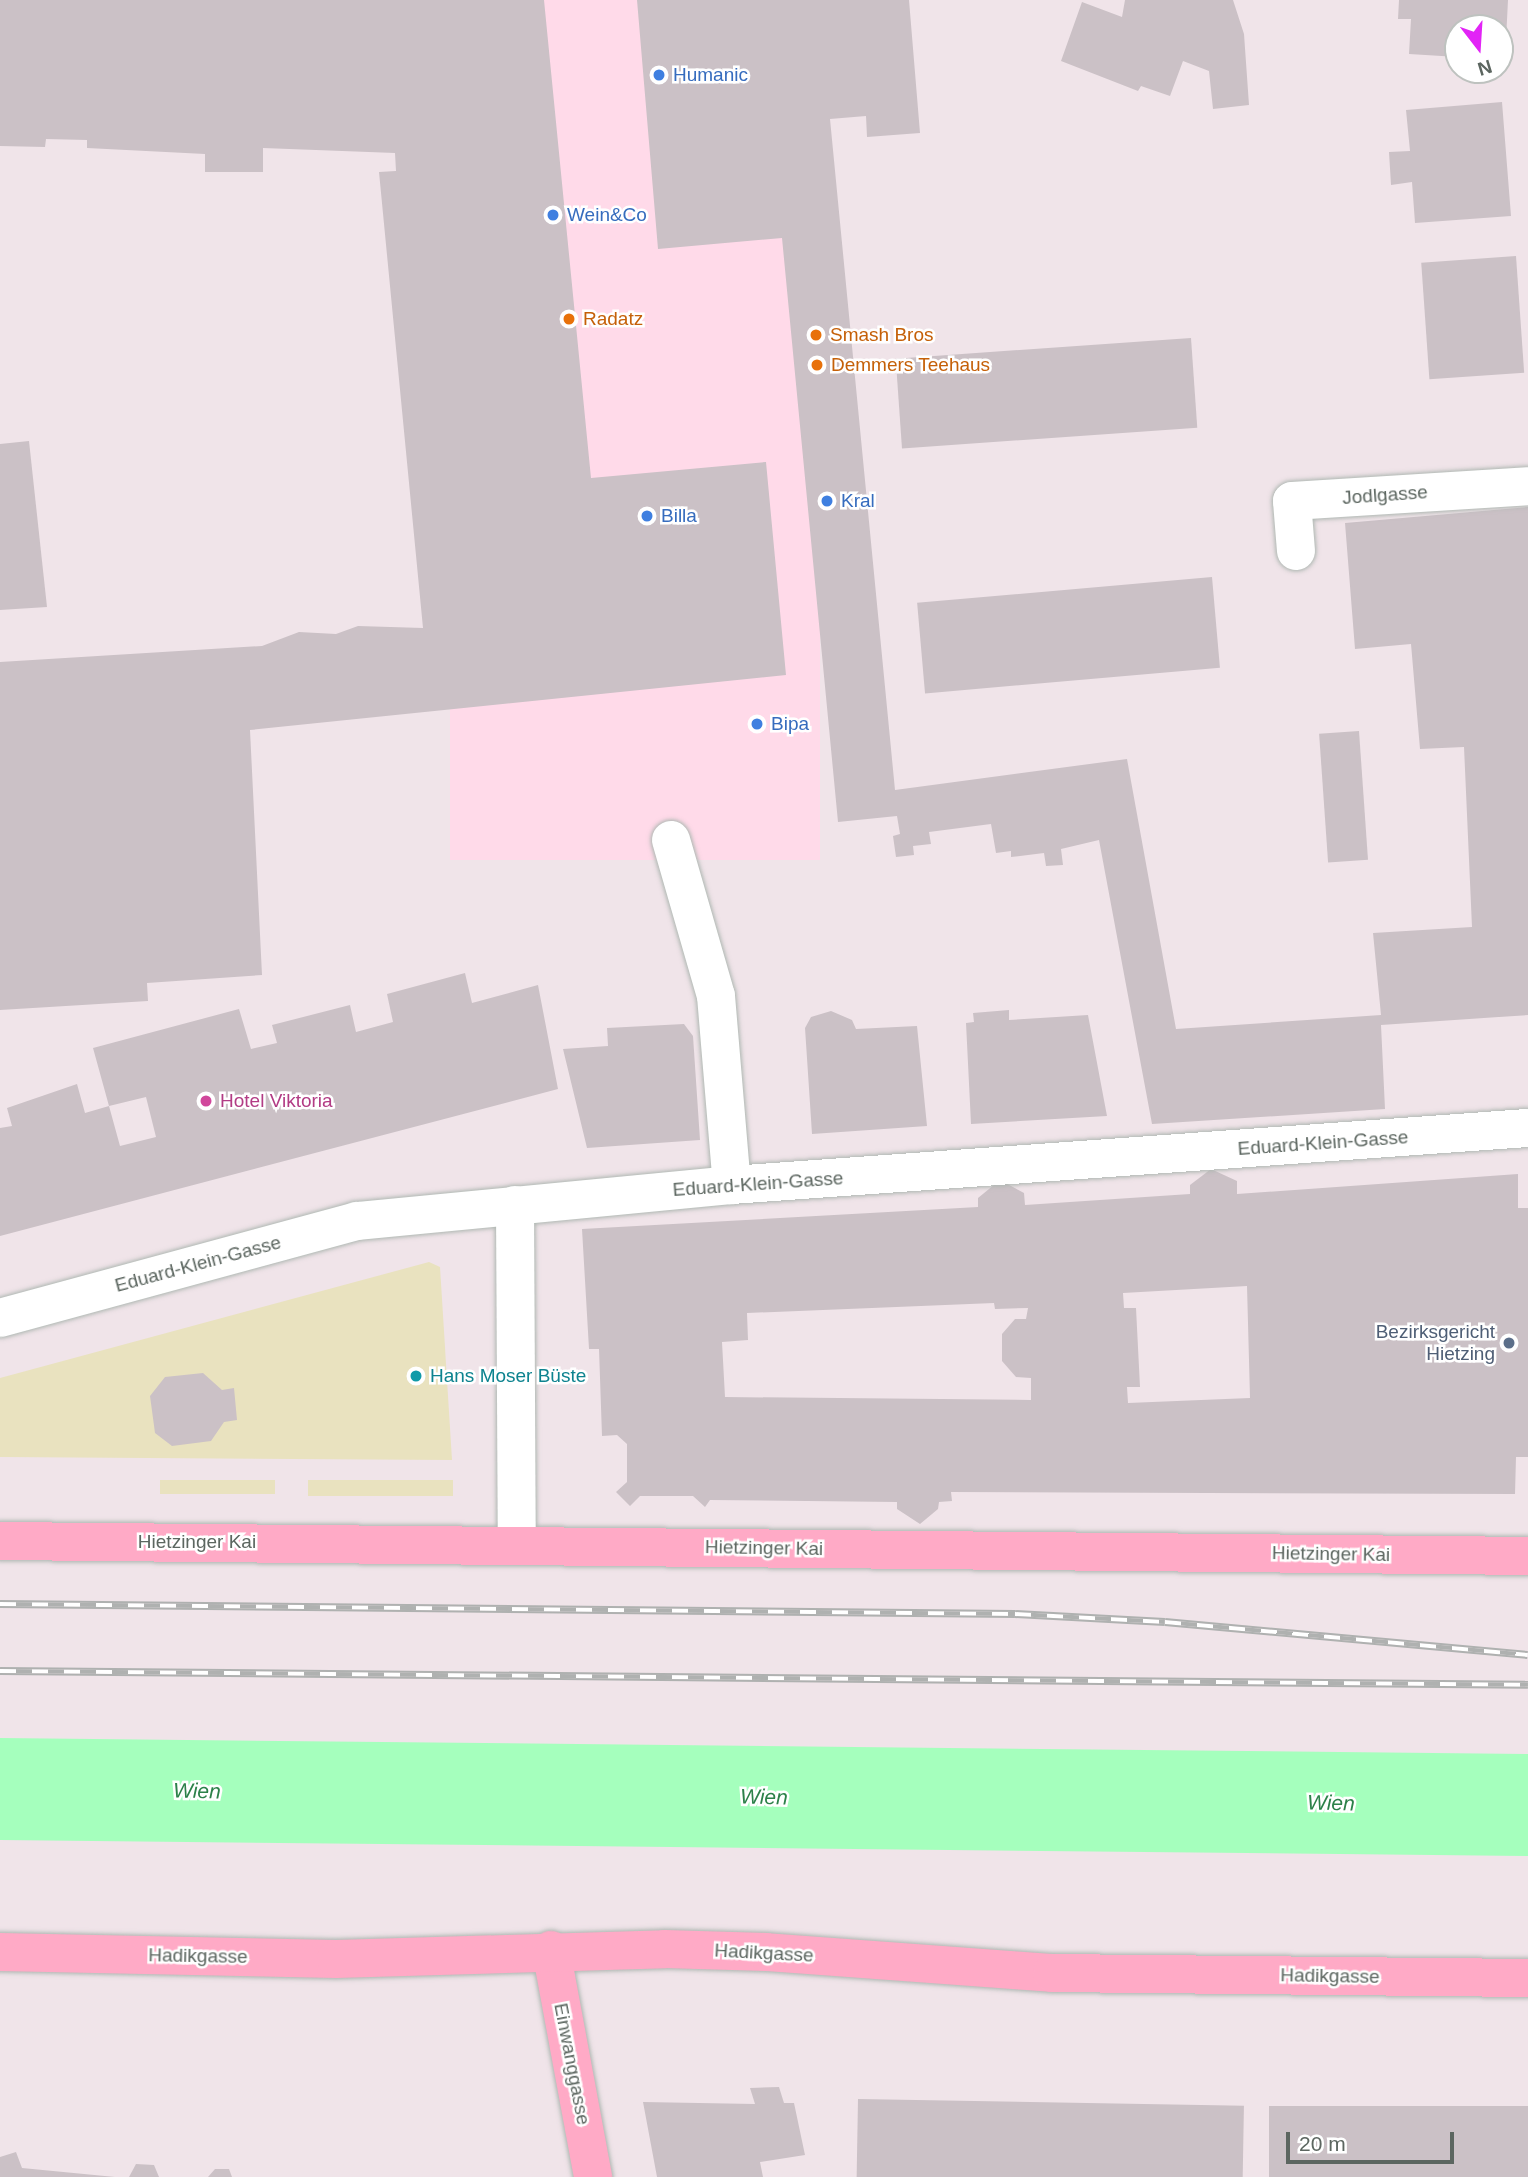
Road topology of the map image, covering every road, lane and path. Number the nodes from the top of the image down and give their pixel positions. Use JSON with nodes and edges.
{"nodes":[{"id":1,"x":1528,"y":486,"type":"edge"},
{"id":2,"x":1296,"y":551,"type":"dead end"},
{"id":3,"x":671,"y":840,"type":"dead end"},
{"id":4,"x":1528,"y":1128,"type":"edge"},
{"id":5,"x":732,"y":1185,"type":"junction"},
{"id":6,"x":515,"y":1205,"type":"junction"},
{"id":7,"x":0,"y":1318,"type":"edge"},
{"id":8,"x":0,"y":1541,"type":"edge"},
{"id":9,"x":517,"y":1546,"type":"junction"},
{"id":10,"x":1528,"y":1556,"type":"edge"},
{"id":11,"x":551,"y":1950,"type":"junction"},
{"id":12,"x":0,"y":1952,"type":"edge"},
{"id":13,"x":1528,"y":1978,"type":"edge"},
{"id":14,"x":593,"y":2177,"type":"edge"}],
"edges":[{"from":1,"to":2,"type":"street","name":"Jodlgasse"},
{"from":3,"to":5,"type":"street"},
{"from":4,"to":5,"type":"street","name":"Eduard-Klein-Gasse"},
{"from":5,"to":6,"type":"street","name":"Eduard-Klein-Gasse"},
{"from":6,"to":7,"type":"street","name":"Eduard-Klein-Gasse"},
{"from":6,"to":9,"type":"street"},
{"from":8,"to":9,"type":"main road","name":"Hietzinger Kai"},
{"from":9,"to":10,"type":"main road","name":"Hietzinger Kai"},
{"from":11,"to":12,"type":"main road","name":"Hadikgasse"},
{"from":11,"to":13,"type":"main road","name":"Hadikgasse"},
{"from":11,"to":14,"type":"main road","name":"Einwanggasse"}]}
